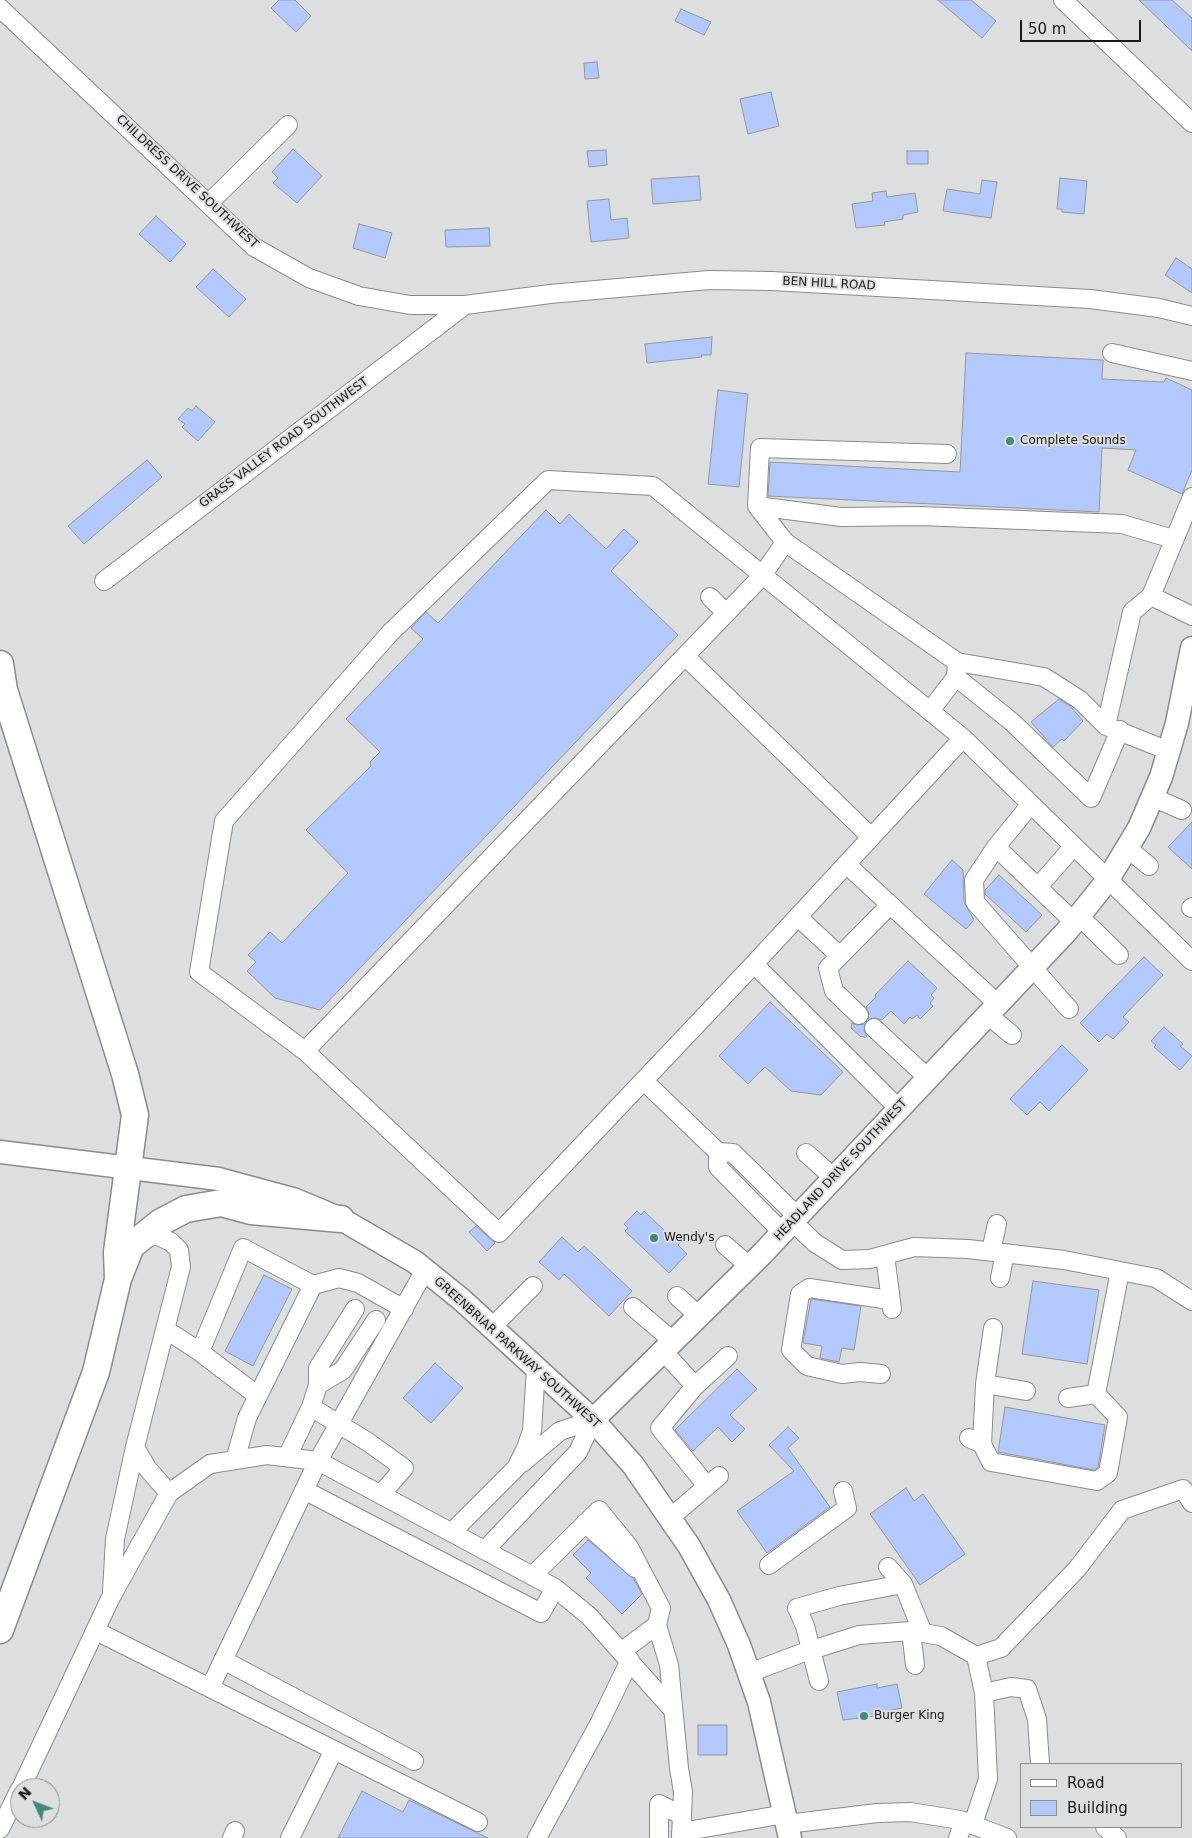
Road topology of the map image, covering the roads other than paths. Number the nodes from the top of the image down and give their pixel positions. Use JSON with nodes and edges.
{"nodes":[{"id":1,"x":1063,"y":0,"type":"edge"},
{"id":2,"x":0,"y":8,"type":"edge"},
{"id":3,"x":1192,"y":123,"type":"edge"},
{"id":4,"x":288,"y":125,"type":"dead end"},
{"id":5,"x":208,"y":204,"type":"junction"},
{"id":6,"x":465,"y":305,"type":"junction"},
{"id":7,"x":1192,"y":316,"type":"edge"},
{"id":8,"x":1112,"y":353,"type":"dead end"},
{"id":9,"x":1192,"y":371,"type":"edge"},
{"id":10,"x":947,"y":454,"type":"dead end"},
{"id":11,"x":1192,"y":497,"type":"edge"},
{"id":12,"x":757,"y":506,"type":"junction"},
{"id":13,"x":1188,"y":514,"type":"edge"},
{"id":14,"x":1174,"y":539,"type":"junction"},
{"id":15,"x":785,"y":542,"type":"junction"},
{"id":16,"x":762,"y":576,"type":"junction"},
{"id":17,"x":104,"y":581,"type":"dead end"},
{"id":18,"x":1151,"y":596,"type":"junction"},
{"id":19,"x":710,"y":597,"type":"dead end"},
{"id":20,"x":726,"y":613,"type":"junction"},
{"id":21,"x":1192,"y":616,"type":"edge"},
{"id":22,"x":1192,"y":648,"type":"edge"},
{"id":23,"x":685,"y":656,"type":"junction"},
{"id":24,"x":0,"y":664,"type":"edge"},
{"id":25,"x":957,"y":669,"type":"junction"},
{"id":26,"x":930,"y":711,"type":"junction"},
{"id":27,"x":1113,"y":728,"type":"junction"},
{"id":28,"x":963,"y":738,"type":"junction"},
{"id":29,"x":1169,"y":751,"type":"junction"},
{"id":30,"x":1152,"y":797,"type":"junction"},
{"id":31,"x":1031,"y":804,"type":"junction"},
{"id":32,"x":1182,"y":810,"type":"dead end"},
{"id":33,"x":871,"y":837,"type":"junction"},
{"id":34,"x":996,"y":847,"type":"junction"},
{"id":35,"x":1074,"y":847,"type":"junction"},
{"id":36,"x":1126,"y":848,"type":"junction"},
{"id":37,"x":846,"y":864,"type":"junction"},
{"id":38,"x":1149,"y":866,"type":"dead end"},
{"id":39,"x":1107,"y":880,"type":"junction"},
{"id":40,"x":1038,"y":887,"type":"junction"},
{"id":41,"x":890,"y":905,"type":"junction"},
{"id":42,"x":798,"y":917,"type":"junction"},
{"id":43,"x":1078,"y":917,"type":"junction"},
{"id":44,"x":1118,"y":955,"type":"dead end"},
{"id":45,"x":840,"y":956,"type":"junction"},
{"id":46,"x":1192,"y":961,"type":"edge"},
{"id":47,"x":754,"y":964,"type":"junction"},
{"id":48,"x":1032,"y":969,"type":"junction"},
{"id":49,"x":1068,"y":1009,"type":"dead end"},
{"id":50,"x":993,"y":1010,"type":"junction"},
{"id":51,"x":859,"y":1015,"type":"dead end"},
{"id":52,"x":874,"y":1028,"type":"dead end"},
{"id":53,"x":1012,"y":1035,"type":"dead end"},
{"id":54,"x":305,"y":1051,"type":"junction"},
{"id":55,"x":928,"y":1078,"type":"junction"},
{"id":56,"x":644,"y":1081,"type":"junction"},
{"id":57,"x":899,"y":1109,"type":"junction"},
{"id":58,"x":0,"y":1152,"type":"edge"},
{"id":59,"x":806,"y":1153,"type":"dead end"},
{"id":60,"x":126,"y":1166,"type":"junction"},
{"id":61,"x":834,"y":1178,"type":"junction"},
{"id":62,"x":341,"y":1219,"type":"junction"},
{"id":63,"x":791,"y":1223,"type":"junction"},
{"id":64,"x":997,"y":1224,"type":"dead end"},
{"id":65,"x":140,"y":1237,"type":"junction"},
{"id":66,"x":725,"y":1245,"type":"dead end"},
{"id":67,"x":998,"y":1252,"type":"junction"},
{"id":68,"x":885,"y":1255,"type":"junction"},
{"id":69,"x":749,"y":1266,"type":"junction"},
{"id":70,"x":425,"y":1270,"type":"junction"},
{"id":71,"x":1120,"y":1271,"type":"junction"},
{"id":72,"x":1000,"y":1278,"type":"dead end"},
{"id":73,"x":118,"y":1279,"type":"junction"},
{"id":74,"x":313,"y":1285,"type":"junction"},
{"id":75,"x":532,"y":1286,"type":"dead end"},
{"id":76,"x":677,"y":1296,"type":"dead end"},
{"id":77,"x":361,"y":1299,"type":"junction"},
{"id":78,"x":1192,"y":1301,"type":"edge"},
{"id":79,"x":633,"y":1307,"type":"dead end"},
{"id":80,"x":404,"y":1309,"type":"junction"},
{"id":81,"x":380,"y":1310,"type":"junction"},
{"id":82,"x":699,"y":1316,"type":"junction"},
{"id":83,"x":492,"y":1327,"type":"junction"},
{"id":84,"x":993,"y":1328,"type":"dead end"},
{"id":85,"x":164,"y":1329,"type":"junction"},
{"id":86,"x":668,"y":1346,"type":"junction"},
{"id":87,"x":200,"y":1352,"type":"junction"},
{"id":88,"x":728,"y":1356,"type":"dead end"},
{"id":89,"x":536,"y":1368,"type":"junction"},
{"id":90,"x":881,"y":1374,"type":"dead end"},
{"id":91,"x":985,"y":1384,"type":"junction"},
{"id":92,"x":318,"y":1385,"type":"junction"},
{"id":93,"x":695,"y":1386,"type":"junction"},
{"id":94,"x":1026,"y":1391,"type":"dead end"},
{"id":95,"x":1096,"y":1394,"type":"junction"},
{"id":96,"x":258,"y":1396,"type":"junction"},
{"id":97,"x":1068,"y":1398,"type":"dead end"},
{"id":98,"x":312,"y":1408,"type":"junction"},
{"id":99,"x":593,"y":1420,"type":"junction"},
{"id":100,"x":340,"y":1423,"type":"junction"},
{"id":101,"x":136,"y":1447,"type":"junction"},
{"id":102,"x":287,"y":1457,"type":"junction"},
{"id":103,"x":235,"y":1460,"type":"junction"},
{"id":104,"x":318,"y":1461,"type":"junction"},
{"id":105,"x":516,"y":1468,"type":"junction"},
{"id":106,"x":306,"y":1491,"type":"junction"},
{"id":107,"x":843,"y":1491,"type":"dead end"},
{"id":108,"x":169,"y":1493,"type":"junction"},
{"id":109,"x":381,"y":1494,"type":"junction"},
{"id":110,"x":1192,"y":1503,"type":"edge"},
{"id":111,"x":670,"y":1517,"type":"junction"},
{"id":112,"x":452,"y":1532,"type":"junction"},
{"id":113,"x":485,"y":1550,"type":"junction"},
{"id":114,"x":768,"y":1565,"type":"dead end"},
{"id":115,"x":888,"y":1567,"type":"dead end"},
{"id":116,"x":532,"y":1576,"type":"junction"},
{"id":117,"x":902,"y":1584,"type":"junction"},
{"id":118,"x":555,"y":1588,"type":"junction"},
{"id":119,"x":112,"y":1597,"type":"junction"},
{"id":120,"x":657,"y":1626,"type":"junction"},
{"id":121,"x":0,"y":1630,"type":"edge"},
{"id":122,"x":96,"y":1631,"type":"junction"},
{"id":123,"x":917,"y":1632,"type":"junction"},
{"id":124,"x":810,"y":1650,"type":"junction"},
{"id":125,"x":626,"y":1656,"type":"junction"},
{"id":126,"x":976,"y":1656,"type":"junction"},
{"id":127,"x":223,"y":1660,"type":"junction"},
{"id":128,"x":915,"y":1665,"type":"dead end"},
{"id":129,"x":749,"y":1673,"type":"junction"},
{"id":130,"x":819,"y":1680,"type":"dead end"},
{"id":131,"x":210,"y":1688,"type":"junction"},
{"id":132,"x":984,"y":1693,"type":"junction"},
{"id":133,"x":673,"y":1710,"type":"junction"},
{"id":134,"x":334,"y":1750,"type":"junction"},
{"id":135,"x":414,"y":1760,"type":"dead end"},
{"id":136,"x":1040,"y":1763,"type":"edge"},
{"id":137,"x":25,"y":1778,"type":"edge"},
{"id":138,"x":10,"y":1809,"type":"edge"},
{"id":139,"x":478,"y":1822,"type":"dead end"},
{"id":140,"x":968,"y":1823,"type":"junction"},
{"id":141,"x":787,"y":1825,"type":"edge"},
{"id":142,"x":681,"y":1828,"type":"edge"},
{"id":143,"x":1106,"y":1828,"type":"edge"},
{"id":144,"x":0,"y":1829,"type":"edge"},
{"id":145,"x":290,"y":1838,"type":"edge"},
{"id":146,"x":537,"y":1838,"type":"edge"},
{"id":147,"x":659,"y":1838,"type":"edge"},
{"id":148,"x":958,"y":1838,"type":"edge"},
{"id":149,"x":1007,"y":1838,"type":"edge"},
{"id":150,"x":1117,"y":1838,"type":"edge"}],
"edges":[{"from":1,"to":3,"type":"street"},
{"from":2,"to":5,"type":"street","name":"CHILDRESS DRIVE SOUTHWEST"},
{"from":4,"to":5,"type":"street"},
{"from":5,"to":6,"type":"street","name":"CHILDRESS DRIVE SOUTHWEST"},
{"from":6,"to":7,"type":"street","name":"BEN HILL ROAD"},
{"from":6,"to":17,"type":"street","name":"GRASS VALLEY ROAD SOUTHWEST"},
{"from":8,"to":9,"type":"street"},
{"from":10,"to":12,"type":"street"},
{"from":11,"to":13,"type":"street"},
{"from":12,"to":14,"type":"street"},
{"from":12,"to":15,"type":"street"},
{"from":13,"to":14,"type":"street"},
{"from":14,"to":18,"type":"street"},
{"from":15,"to":16,"type":"street"},
{"from":15,"to":25,"type":"street"},
{"from":16,"to":20,"type":"street"},
{"from":16,"to":26,"type":"street"},
{"from":16,"to":54,"type":"street"},
{"from":18,"to":21,"type":"street"},
{"from":18,"to":27,"type":"street"},
{"from":19,"to":20,"type":"street"},
{"from":20,"to":23,"type":"street"},
{"from":22,"to":29,"type":"main road","name":"HEADLAND DRIVE SOUTHWEST"},
{"from":23,"to":33,"type":"street"},
{"from":23,"to":54,"type":"street"},
{"from":24,"to":60,"type":"highway"},
{"from":25,"to":26,"type":"street"},
{"from":25,"to":27,"type":"street"},
{"from":25,"to":27,"type":"street"},
{"from":26,"to":28,"type":"street"},
{"from":27,"to":29,"type":"street"},
{"from":28,"to":31,"type":"street"},
{"from":28,"to":33,"type":"street"},
{"from":29,"to":30,"type":"main road","name":"HEADLAND DRIVE SOUTHWEST"},
{"from":30,"to":32,"type":"street"},
{"from":30,"to":36,"type":"main road","name":"HEADLAND DRIVE SOUTHWEST"},
{"from":31,"to":34,"type":"street"},
{"from":31,"to":35,"type":"street"},
{"from":33,"to":37,"type":"street"},
{"from":34,"to":40,"type":"street"},
{"from":34,"to":48,"type":"street"},
{"from":35,"to":39,"type":"street"},
{"from":35,"to":40,"type":"street"},
{"from":36,"to":38,"type":"street"},
{"from":36,"to":39,"type":"main road","name":"HEADLAND DRIVE SOUTHWEST"},
{"from":37,"to":41,"type":"street"},
{"from":37,"to":42,"type":"street"},
{"from":39,"to":43,"type":"main road","name":"HEADLAND DRIVE SOUTHWEST"},
{"from":39,"to":46,"type":"street"},
{"from":40,"to":43,"type":"street"},
{"from":41,"to":45,"type":"street"},
{"from":41,"to":50,"type":"street"},
{"from":42,"to":45,"type":"street"},
{"from":42,"to":47,"type":"street"},
{"from":43,"to":44,"type":"street"},
{"from":43,"to":48,"type":"main road","name":"HEADLAND DRIVE SOUTHWEST"},
{"from":45,"to":51,"type":"street"},
{"from":47,"to":56,"type":"street"},
{"from":47,"to":57,"type":"street"},
{"from":48,"to":49,"type":"street"},
{"from":48,"to":50,"type":"main road","name":"HEADLAND DRIVE SOUTHWEST"},
{"from":50,"to":53,"type":"street"},
{"from":50,"to":55,"type":"main road","name":"HEADLAND DRIVE SOUTHWEST"},
{"from":52,"to":55,"type":"street"},
{"from":54,"to":56,"type":"street"},
{"from":55,"to":57,"type":"main road","name":"HEADLAND DRIVE SOUTHWEST"},
{"from":56,"to":63,"type":"street"},
{"from":57,"to":61,"type":"main road","name":"HEADLAND DRIVE SOUTHWEST"},
{"from":58,"to":60,"type":"main road","name":"GREENBRIAR PARKWAY SOUTHWEST"},
{"from":59,"to":61,"type":"street"},
{"from":60,"to":62,"type":"main road","name":"GREENBRIAR PARKWAY SOUTHWEST"},
{"from":60,"to":73,"type":"highway"},
{"from":61,"to":63,"type":"main road","name":"HEADLAND DRIVE SOUTHWEST"},
{"from":62,"to":65,"type":"highway"},
{"from":62,"to":70,"type":"main road","name":"GREENBRIAR PARKWAY SOUTHWEST"},
{"from":63,"to":68,"type":"street"},
{"from":63,"to":69,"type":"main road","name":"HEADLAND DRIVE SOUTHWEST"},
{"from":64,"to":67,"type":"street"},
{"from":65,"to":73,"type":"highway"},
{"from":65,"to":85,"type":"street"},
{"from":66,"to":69,"type":"street"},
{"from":67,"to":68,"type":"street"},
{"from":67,"to":71,"type":"street"},
{"from":67,"to":72,"type":"street"},
{"from":68,"to":90,"type":"street"},
{"from":69,"to":82,"type":"main road","name":"HEADLAND DRIVE SOUTHWEST"},
{"from":70,"to":80,"type":"street"},
{"from":70,"to":83,"type":"main road","name":"GREENBRIAR PARKWAY SOUTHWEST"},
{"from":71,"to":78,"type":"street"},
{"from":71,"to":95,"type":"street"},
{"from":73,"to":121,"type":"highway"},
{"from":74,"to":77,"type":"street"},
{"from":74,"to":87,"type":"street"},
{"from":74,"to":96,"type":"street"},
{"from":75,"to":83,"type":"street"},
{"from":76,"to":82,"type":"street"},
{"from":77,"to":81,"type":"street"},
{"from":77,"to":92,"type":"street"},
{"from":79,"to":86,"type":"street"},
{"from":80,"to":81,"type":"street"},
{"from":80,"to":100,"type":"street"},
{"from":81,"to":92,"type":"street"},
{"from":82,"to":86,"type":"main road","name":"HEADLAND DRIVE SOUTHWEST"},
{"from":83,"to":89,"type":"main road","name":"GREENBRIAR PARKWAY SOUTHWEST"},
{"from":84,"to":91,"type":"street"},
{"from":85,"to":87,"type":"street"},
{"from":85,"to":101,"type":"street"},
{"from":86,"to":93,"type":"street"},
{"from":86,"to":99,"type":"main road","name":"HEADLAND DRIVE SOUTHWEST"},
{"from":87,"to":96,"type":"street"},
{"from":88,"to":93,"type":"street"},
{"from":89,"to":99,"type":"main road","name":"GREENBRIAR PARKWAY SOUTHWEST"},
{"from":89,"to":105,"type":"street"},
{"from":91,"to":94,"type":"street"},
{"from":91,"to":95,"type":"street"},
{"from":92,"to":98,"type":"street"},
{"from":93,"to":111,"type":"street"},
{"from":95,"to":97,"type":"street"},
{"from":96,"to":103,"type":"street"},
{"from":98,"to":100,"type":"street"},
{"from":98,"to":102,"type":"street"},
{"from":99,"to":105,"type":"street"},
{"from":99,"to":111,"type":"main road","name":"GREENBRIAR PARKWAY SOUTHWEST"},
{"from":99,"to":113,"type":"street"},
{"from":100,"to":104,"type":"street"},
{"from":100,"to":109,"type":"street"},
{"from":101,"to":108,"type":"street"},
{"from":101,"to":119,"type":"street"},
{"from":102,"to":103,"type":"street"},
{"from":102,"to":104,"type":"street"},
{"from":103,"to":108,"type":"street"},
{"from":104,"to":106,"type":"street"},
{"from":104,"to":109,"type":"street"},
{"from":105,"to":112,"type":"street"},
{"from":106,"to":118,"type":"street"},
{"from":106,"to":127,"type":"street"},
{"from":107,"to":114,"type":"street"},
{"from":108,"to":119,"type":"street"},
{"from":109,"to":112,"type":"street"},
{"from":110,"to":126,"type":"street"},
{"from":111,"to":129,"type":"main road","name":"GREENBRIAR PARKWAY SOUTHWEST"},
{"from":112,"to":113,"type":"street"},
{"from":113,"to":116,"type":"street"},
{"from":115,"to":117,"type":"street"},
{"from":116,"to":118,"type":"street"},
{"from":116,"to":120,"type":"street"},
{"from":117,"to":123,"type":"street"},
{"from":117,"to":124,"type":"street"},
{"from":118,"to":125,"type":"street"},
{"from":119,"to":122,"type":"street"},
{"from":120,"to":125,"type":"street"},
{"from":120,"to":133,"type":"street"},
{"from":122,"to":131,"type":"street"},
{"from":122,"to":137,"type":"street"},
{"from":123,"to":124,"type":"street"},
{"from":123,"to":126,"type":"street"},
{"from":123,"to":128,"type":"street"},
{"from":124,"to":129,"type":"street"},
{"from":124,"to":130,"type":"street"},
{"from":125,"to":133,"type":"street"},
{"from":125,"to":146,"type":"street"},
{"from":126,"to":132,"type":"street"},
{"from":127,"to":131,"type":"street"},
{"from":127,"to":135,"type":"street"},
{"from":129,"to":141,"type":"main road","name":"GREENBRIAR PARKWAY SOUTHWEST"},
{"from":131,"to":134,"type":"street"},
{"from":132,"to":136,"type":"street"},
{"from":132,"to":140,"type":"street"},
{"from":133,"to":142,"type":"street"},
{"from":134,"to":139,"type":"street"},
{"from":134,"to":145,"type":"street"},
{"from":138,"to":144,"type":"street"},
{"from":140,"to":141,"type":"street"},
{"from":140,"to":148,"type":"street"},
{"from":140,"to":149,"type":"street"},
{"from":141,"to":142,"type":"street"},
{"from":142,"to":147,"type":"street"},
{"from":143,"to":150,"type":"street"}]}
